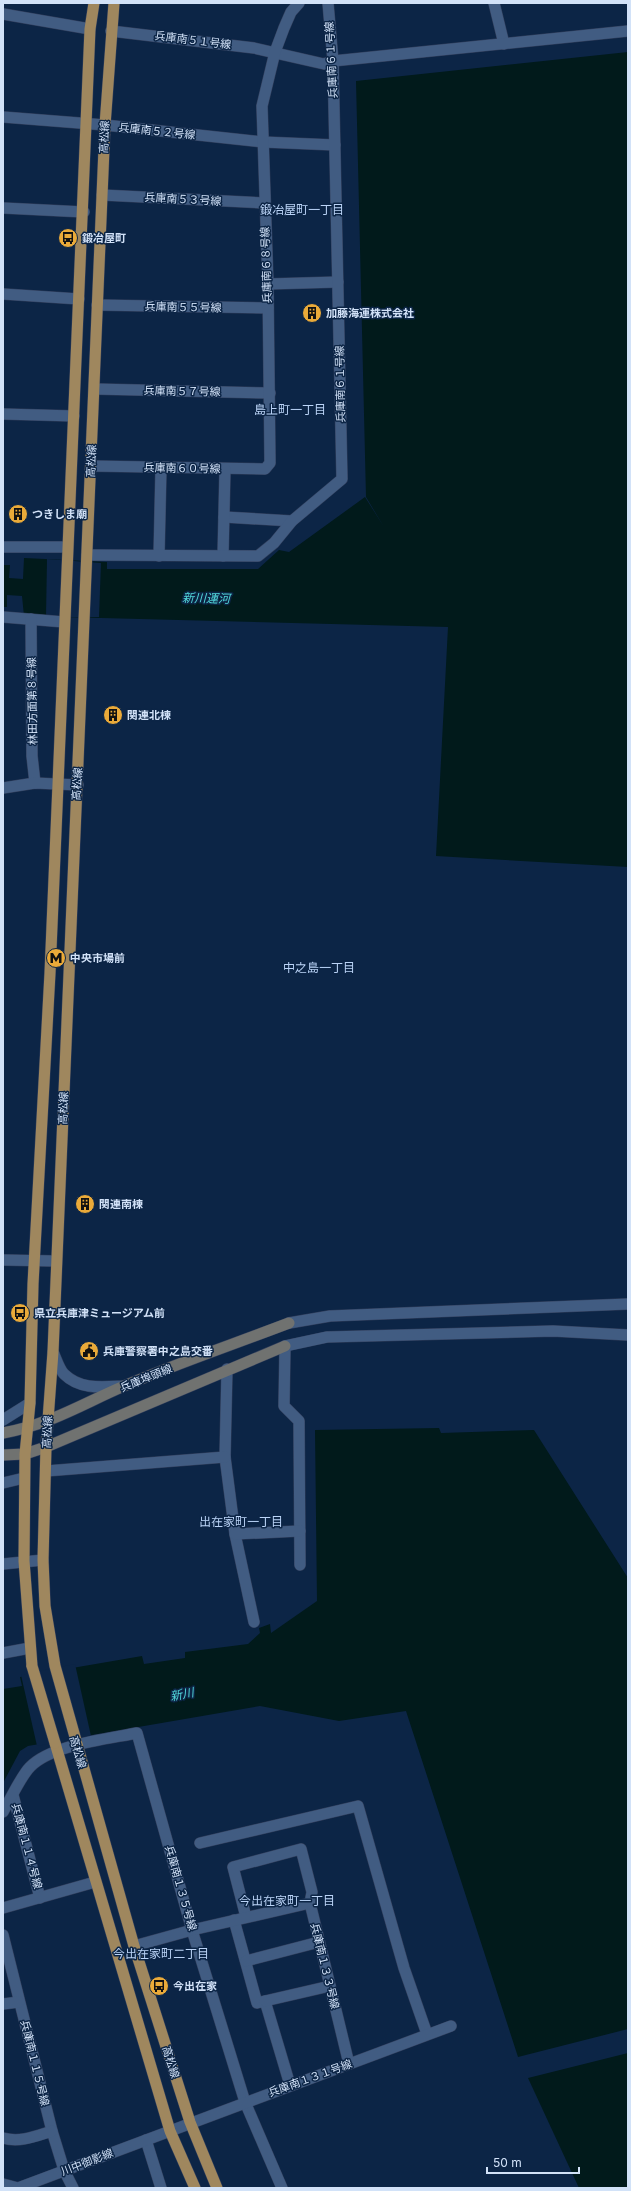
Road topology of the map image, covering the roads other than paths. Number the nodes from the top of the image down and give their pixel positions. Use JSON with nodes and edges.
{"nodes":[{"id":1,"x":94,"y":3,"type":"edge"},
{"id":2,"x":114,"y":3,"type":"edge"},
{"id":3,"x":299,"y":3,"type":"edge"},
{"id":4,"x":328,"y":3,"type":"edge"},
{"id":5,"x":494,"y":3,"type":"edge"},
{"id":6,"x":3,"y":14,"type":"edge"},
{"id":7,"x":90,"y":29,"type":"junction"},
{"id":8,"x":111,"y":31,"type":"junction"},
{"id":9,"x":628,"y":31,"type":"edge"},
{"id":10,"x":504,"y":44,"type":"junction"},
{"id":11,"x":275,"y":52,"type":"junction"},
{"id":12,"x":333,"y":61,"type":"junction"},
{"id":13,"x":3,"y":117,"type":"edge"},
{"id":14,"x":87,"y":124,"type":"junction"},
{"id":15,"x":105,"y":125,"type":"junction"},
{"id":16,"x":263,"y":142,"type":"junction"},
{"id":17,"x":335,"y":145,"type":"junction"},
{"id":18,"x":102,"y":195,"type":"junction"},
{"id":19,"x":264,"y":203,"type":"junction"},
{"id":20,"x":3,"y":208,"type":"edge"},
{"id":21,"x":84,"y":212,"type":"junction"},
{"id":22,"x":338,"y":282,"type":"junction"},
{"id":23,"x":268,"y":284,"type":"junction"},
{"id":24,"x":3,"y":294,"type":"edge"},
{"id":25,"x":80,"y":299,"type":"junction"},
{"id":26,"x":97,"y":305,"type":"junction"},
{"id":27,"x":268,"y":308,"type":"junction"},
{"id":28,"x":95,"y":389,"type":"junction"},
{"id":29,"x":270,"y":393,"type":"junction"},
{"id":30,"x":3,"y":414,"type":"edge"},
{"id":31,"x":74,"y":416,"type":"junction"},
{"id":32,"x":270,"y":463,"type":"joint"},
{"id":33,"x":91,"y":466,"type":"junction"},
{"id":34,"x":161,"y":468,"type":"junction"},
{"id":35,"x":225,"y":469,"type":"junction"},
{"id":36,"x":224,"y":517,"type":"junction"},
{"id":37,"x":292,"y":522,"type":"junction"},
{"id":38,"x":3,"y":547,"type":"edge"},
{"id":39,"x":67,"y":547,"type":"junction"},
{"id":40,"x":159,"y":556,"type":"junction"},
{"id":41,"x":223,"y":556,"type":"junction"},
{"id":42,"x":86,"y":558,"type":"junction"},
{"id":43,"x":3,"y":617,"type":"edge"},
{"id":44,"x":31,"y":619,"type":"junction"},
{"id":45,"x":64,"y":619,"type":"junction"},
{"id":46,"x":35,"y":783,"type":"junction"},
{"id":47,"x":57,"y":784,"type":"junction"},
{"id":48,"x":78,"y":785,"type":"junction"},
{"id":49,"x":3,"y":788,"type":"edge"},
{"id":50,"x":3,"y":1260,"type":"edge"},
{"id":51,"x":35,"y":1260,"type":"junction"},
{"id":52,"x":56,"y":1261,"type":"junction"},
{"id":53,"x":628,"y":1304,"type":"edge"},
{"id":54,"x":289,"y":1323,"type":"joint"},
{"id":55,"x":628,"y":1335,"type":"edge"},
{"id":56,"x":285,"y":1346,"type":"junction"},
{"id":57,"x":53,"y":1352,"type":"junction"},
{"id":58,"x":227,"y":1369,"type":"junction"},
{"id":59,"x":124,"y":1386,"type":"junction"},
{"id":60,"x":30,"y":1402,"type":"junction"},
{"id":61,"x":3,"y":1420,"type":"edge"},
{"id":62,"x":47,"y":1422,"type":"junction"},
{"id":63,"x":27,"y":1429,"type":"junction"},
{"id":64,"x":3,"y":1433,"type":"edge"},
{"id":65,"x":46,"y":1447,"type":"junction"},
{"id":66,"x":25,"y":1454,"type":"junction"},
{"id":67,"x":3,"y":1455,"type":"edge"},
{"id":68,"x":226,"y":1457,"type":"junction"},
{"id":69,"x":46,"y":1471,"type":"junction"},
{"id":70,"x":24,"y":1478,"type":"junction"},
{"id":71,"x":3,"y":1483,"type":"edge"},
{"id":72,"x":300,"y":1531,"type":"junction"},
{"id":73,"x":235,"y":1534,"type":"junction"},
{"id":74,"x":43,"y":1560,"type":"junction"},
{"id":75,"x":24,"y":1561,"type":"junction"},
{"id":76,"x":3,"y":1564,"type":"edge"},
{"id":77,"x":300,"y":1565,"type":"dead end"},
{"id":78,"x":254,"y":1622,"type":"dead end"},
{"id":79,"x":30,"y":1648,"type":"junction"},
{"id":80,"x":3,"y":1653,"type":"edge"},
{"id":81,"x":75,"y":1742,"type":"junction"},
{"id":82,"x":56,"y":1747,"type":"junction"},
{"id":83,"x":13,"y":1795,"type":"junction"},
{"id":84,"x":3,"y":1812,"type":"edge"},
{"id":85,"x":200,"y":1843,"type":"dead end"},
{"id":86,"x":95,"y":1882,"type":"junction"},
{"id":87,"x":40,"y":1898,"type":"junction"},
{"id":88,"x":310,"y":1903,"type":"junction"},
{"id":89,"x":3,"y":1908,"type":"edge"},
{"id":90,"x":246,"y":1918,"type":"junction"},
{"id":91,"x":234,"y":1920,"type":"junction"},
{"id":92,"x":192,"y":1930,"type":"junction"},
{"id":93,"x":3,"y":1935,"type":"edge"},
{"id":94,"x":319,"y":1942,"type":"junction"},
{"id":95,"x":134,"y":1946,"type":"junction"},
{"id":96,"x":246,"y":1961,"type":"junction"},
{"id":97,"x":330,"y":1986,"type":"junction"},
{"id":98,"x":265,"y":2001,"type":"junction"},
{"id":99,"x":19,"y":2002,"type":"junction"},
{"id":100,"x":3,"y":2004,"type":"edge"},
{"id":101,"x":451,"y":2026,"type":"dead end"},
{"id":102,"x":427,"y":2034,"type":"junction"},
{"id":103,"x":349,"y":2064,"type":"junction"},
{"id":104,"x":290,"y":2085,"type":"junction"},
{"id":105,"x":245,"y":2102,"type":"junction"},
{"id":106,"x":190,"y":2122,"type":"junction"},
{"id":107,"x":52,"y":2131,"type":"junction"},
{"id":108,"x":170,"y":2131,"type":"junction"},
{"id":109,"x":3,"y":2138,"type":"edge"},
{"id":110,"x":146,"y":2140,"type":"junction"},
{"id":111,"x":64,"y":2170,"type":"junction"},
{"id":112,"x":3,"y":2184,"type":"edge"},
{"id":113,"x":73,"y":2188,"type":"edge"},
{"id":114,"x":161,"y":2188,"type":"edge"},
{"id":115,"x":195,"y":2188,"type":"edge"},
{"id":116,"x":217,"y":2188,"type":"edge"},
{"id":117,"x":282,"y":2188,"type":"edge"}],
"edges":[{"from":1,"to":7,"type":"main road","name":"高松線"},
{"from":2,"to":8,"type":"main road","name":"高松線"},
{"from":3,"to":11,"type":"street","name":"兵庫南６８号線"},
{"from":4,"to":12,"type":"street","name":"兵庫南６１号線"},
{"from":5,"to":10,"type":"street"},
{"from":6,"to":7,"type":"street"},
{"from":7,"to":14,"type":"main road","name":"高松線"},
{"from":8,"to":11,"type":"street","name":"兵庫南５１号線"},
{"from":8,"to":15,"type":"main road","name":"高松線"},
{"from":9,"to":10,"type":"street","name":"兵庫南５１号線"},
{"from":10,"to":12,"type":"street","name":"兵庫南５１号線"},
{"from":11,"to":12,"type":"street","name":"兵庫南５１号線"},
{"from":11,"to":16,"type":"street","name":"兵庫南６８号線"},
{"from":12,"to":17,"type":"street","name":"兵庫南６１号線"},
{"from":13,"to":14,"type":"street","name":"兵庫南５２号線"},
{"from":14,"to":15,"type":"street","name":"兵庫南５２号線"},
{"from":14,"to":21,"type":"main road","name":"高松線"},
{"from":15,"to":16,"type":"street","name":"兵庫南５２号線"},
{"from":15,"to":18,"type":"main road","name":"高松線"},
{"from":16,"to":17,"type":"street","name":"兵庫南５２号線"},
{"from":16,"to":19,"type":"street","name":"兵庫南６８号線"},
{"from":17,"to":22,"type":"street","name":"兵庫南６１号線"},
{"from":18,"to":19,"type":"street","name":"兵庫南５３号線"},
{"from":18,"to":26,"type":"main road","name":"高松線"},
{"from":19,"to":23,"type":"street","name":"兵庫南６８号線"},
{"from":20,"to":21,"type":"street"},
{"from":21,"to":25,"type":"main road","name":"高松線"},
{"from":22,"to":23,"type":"street"},
{"from":22,"to":37,"type":"street","name":"兵庫南６１号線"},
{"from":23,"to":27,"type":"street","name":"兵庫南６８号線"},
{"from":24,"to":25,"type":"street"},
{"from":25,"to":31,"type":"main road","name":"高松線"},
{"from":26,"to":27,"type":"street","name":"兵庫南５５号線"},
{"from":26,"to":28,"type":"main road","name":"高松線"},
{"from":27,"to":29,"type":"street","name":"兵庫南６８号線"},
{"from":28,"to":29,"type":"street","name":"兵庫南５７号線"},
{"from":28,"to":33,"type":"main road","name":"高松線"},
{"from":29,"to":32,"type":"street","name":"兵庫南６８号線"},
{"from":30,"to":31,"type":"street"},
{"from":31,"to":39,"type":"main road","name":"高松線"},
{"from":32,"to":35,"type":"street","name":"兵庫南６０号線"},
{"from":33,"to":34,"type":"street","name":"兵庫南６０号線"},
{"from":33,"to":42,"type":"main road","name":"高松線"},
{"from":34,"to":35,"type":"street","name":"兵庫南６０号線"},
{"from":34,"to":40,"type":"street"},
{"from":35,"to":36,"type":"street"},
{"from":36,"to":37,"type":"street"},
{"from":36,"to":41,"type":"street"},
{"from":37,"to":41,"type":"street","name":"兵庫南６１号線"},
{"from":38,"to":39,"type":"street"},
{"from":39,"to":45,"type":"main road","name":"高松線"},
{"from":40,"to":41,"type":"street","name":"兵庫南６１号線"},
{"from":40,"to":42,"type":"street","name":"兵庫南６１号線"},
{"from":42,"to":48,"type":"main road","name":"高松線"},
{"from":43,"to":44,"type":"street"},
{"from":44,"to":45,"type":"street"},
{"from":44,"to":46,"type":"street","name":"林田方面第８号線"},
{"from":45,"to":47,"type":"main road","name":"高松線"},
{"from":46,"to":47,"type":"street"},
{"from":46,"to":49,"type":"street"},
{"from":47,"to":48,"type":"street"},
{"from":47,"to":51,"type":"main road","name":"高松線"},
{"from":48,"to":52,"type":"main road","name":"高松線"},
{"from":50,"to":51,"type":"street"},
{"from":51,"to":52,"type":"street"},
{"from":51,"to":60,"type":"main road","name":"高松線"},
{"from":52,"to":57,"type":"main road","name":"高松線"},
{"from":53,"to":54,"type":"street"},
{"from":54,"to":59,"type":"main road","name":"兵庫埠頭線"},
{"from":55,"to":56,"type":"street"},
{"from":56,"to":58,"type":"main road"},
{"from":56,"to":72,"type":"street"},
{"from":57,"to":59,"type":"street"},
{"from":57,"to":62,"type":"main road","name":"高松線"},
{"from":58,"to":65,"type":"main road"},
{"from":58,"to":68,"type":"street"},
{"from":59,"to":62,"type":"main road","name":"兵庫埠頭線"},
{"from":60,"to":61,"type":"street"},
{"from":60,"to":63,"type":"main road","name":"高松線"},
{"from":62,"to":63,"type":"main road","name":"兵庫埠頭線"},
{"from":62,"to":65,"type":"main road","name":"高松線"},
{"from":63,"to":64,"type":"main road","name":"兵庫埠頭線"},
{"from":63,"to":66,"type":"main road","name":"高松線"},
{"from":65,"to":66,"type":"main road"},
{"from":65,"to":69,"type":"main road","name":"高松線"},
{"from":66,"to":67,"type":"main road"},
{"from":66,"to":70,"type":"main road","name":"高松線"},
{"from":68,"to":69,"type":"street"},
{"from":68,"to":73,"type":"street"},
{"from":69,"to":74,"type":"main road","name":"高松線"},
{"from":70,"to":71,"type":"street"},
{"from":70,"to":75,"type":"main road","name":"高松線"},
{"from":72,"to":73,"type":"street"},
{"from":72,"to":77,"type":"street"},
{"from":73,"to":78,"type":"street"},
{"from":74,"to":75,"type":"street"},
{"from":74,"to":81,"type":"main road","name":"高松線"},
{"from":75,"to":76,"type":"street"},
{"from":75,"to":79,"type":"main road","name":"高松線"},
{"from":79,"to":80,"type":"street"},
{"from":79,"to":82,"type":"main road","name":"高松線","bridge":true},
{"from":81,"to":82,"type":"street"},
{"from":81,"to":92,"type":"street","name":"兵庫南１３５号線"},
{"from":81,"to":95,"type":"main road","name":"高松線"},
{"from":82,"to":83,"type":"street"},
{"from":82,"to":86,"type":"main road","name":"高松線"},
{"from":83,"to":84,"type":"street"},
{"from":83,"to":87,"type":"street","name":"兵庫南１１４号線"},
{"from":85,"to":102,"type":"street"},
{"from":86,"to":87,"type":"street"},
{"from":86,"to":108,"type":"main road","name":"高松線"},
{"from":87,"to":89,"type":"street"},
{"from":88,"to":90,"type":"street"},
{"from":88,"to":90,"type":"street","name":"兵庫南１３３号線"},
{"from":88,"to":94,"type":"street","name":"兵庫南１３３号線"},
{"from":90,"to":91,"type":"street"},
{"from":91,"to":92,"type":"street"},
{"from":91,"to":96,"type":"street"},
{"from":92,"to":95,"type":"street"},
{"from":92,"to":105,"type":"street","name":"兵庫南１３５号線"},
{"from":93,"to":99,"type":"street","name":"兵庫南１１５号線"},
{"from":94,"to":96,"type":"street"},
{"from":94,"to":97,"type":"street","name":"兵庫南１３３号線"},
{"from":95,"to":106,"type":"main road","name":"高松線"},
{"from":96,"to":98,"type":"street"},
{"from":97,"to":98,"type":"street"},
{"from":97,"to":103,"type":"street","name":"兵庫南１３３号線"},
{"from":98,"to":104,"type":"street"},
{"from":99,"to":100,"type":"street"},
{"from":99,"to":107,"type":"street","name":"兵庫南１１５号線"},
{"from":101,"to":102,"type":"street","name":"兵庫南１３１号線"},
{"from":102,"to":103,"type":"street","name":"兵庫南１３１号線"},
{"from":103,"to":104,"type":"street","name":"兵庫南１３１号線"},
{"from":104,"to":105,"type":"street","name":"兵庫南１３１号線"},
{"from":105,"to":106,"type":"street","name":"兵庫南１３１号線"},
{"from":105,"to":117,"type":"street","name":"兵庫南１３５号線"},
{"from":106,"to":108,"type":"street","name":"兵庫南１３１号線"},
{"from":106,"to":116,"type":"main road","name":"高松線"},
{"from":107,"to":109,"type":"street"},
{"from":107,"to":111,"type":"street","name":"兵庫南１１５号線"},
{"from":108,"to":110,"type":"street","name":"川中御影線"},
{"from":108,"to":115,"type":"main road","name":"高松線"},
{"from":110,"to":111,"type":"street","name":"川中御影線"},
{"from":110,"to":114,"type":"street"},
{"from":111,"to":112,"type":"street","name":"川中御影線"},
{"from":111,"to":113,"type":"street","name":"兵庫南１１５号線"}]}
